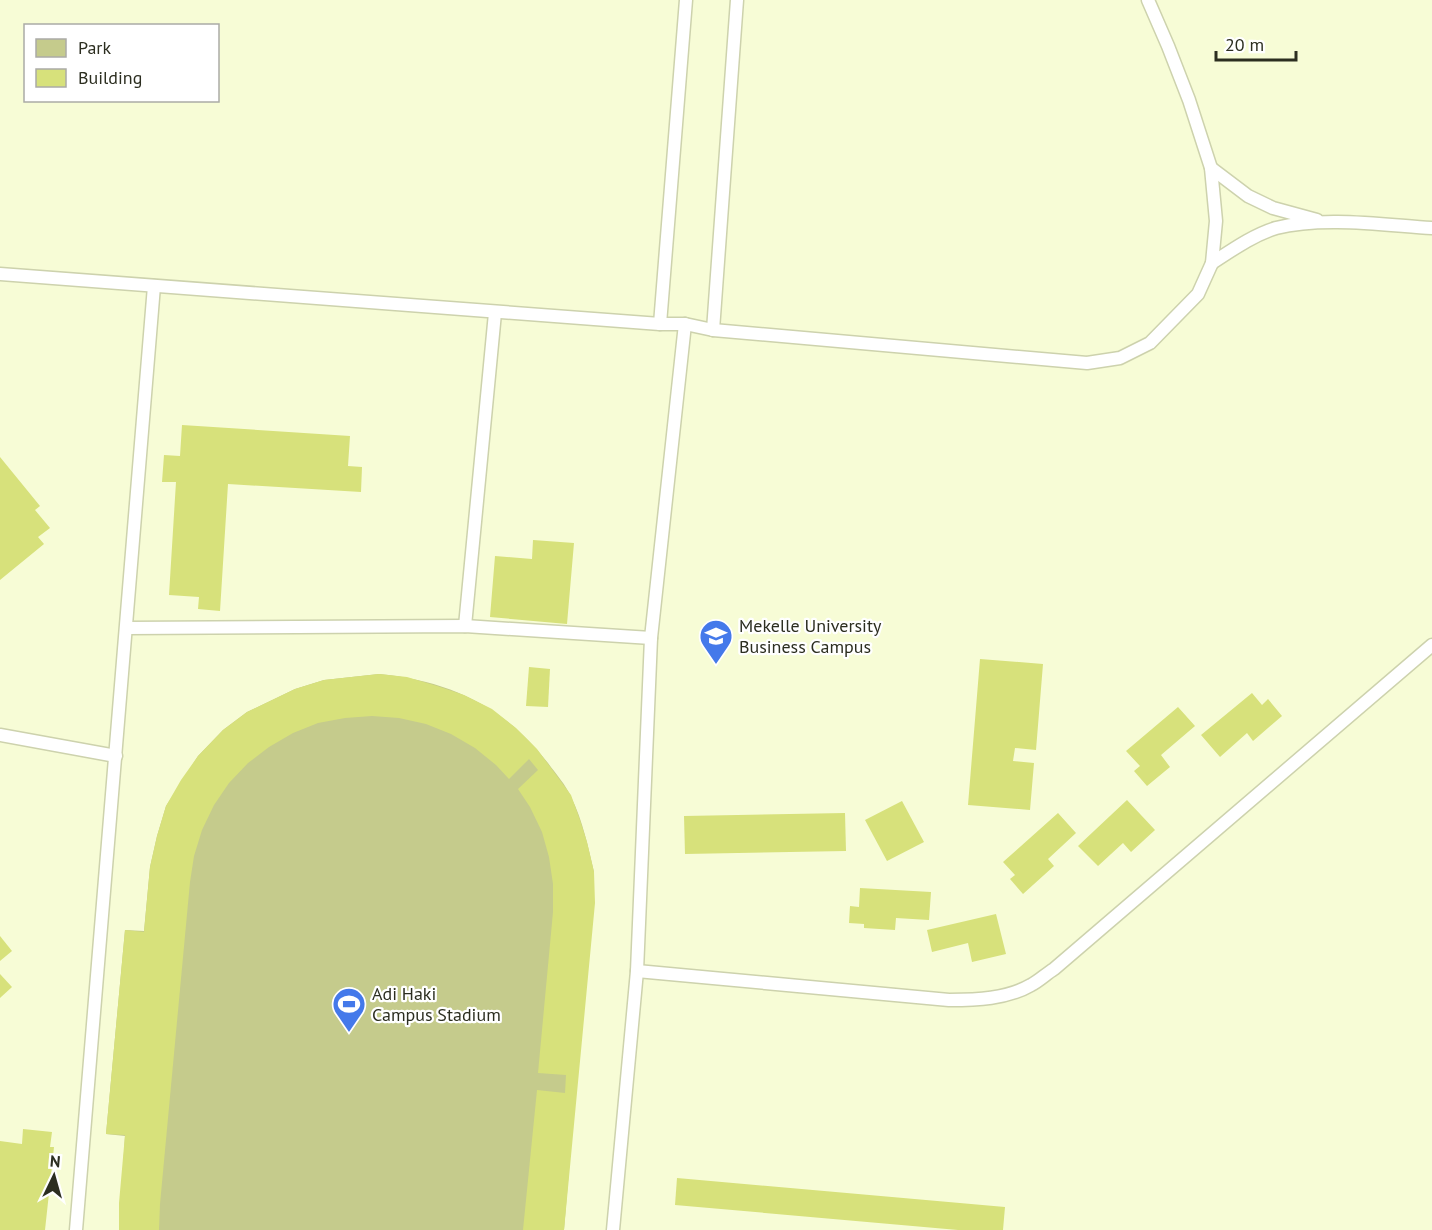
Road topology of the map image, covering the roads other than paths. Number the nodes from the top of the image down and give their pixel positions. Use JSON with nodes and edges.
{"nodes":[{"id":1,"x":686,"y":0,"type":"edge"},
{"id":2,"x":738,"y":0,"type":"edge"},
{"id":3,"x":1148,"y":0,"type":"edge"},
{"id":4,"x":1211,"y":168,"type":"junction"},
{"id":5,"x":1321,"y":222,"type":"junction"},
{"id":6,"x":1432,"y":228,"type":"edge"},
{"id":7,"x":1212,"y":263,"type":"junction"},
{"id":8,"x":0,"y":274,"type":"edge"},
{"id":9,"x":154,"y":286,"type":"junction"},
{"id":10,"x":495,"y":313,"type":"junction"},
{"id":11,"x":660,"y":324,"type":"junction"},
{"id":12,"x":685,"y":324,"type":"junction"},
{"id":13,"x":713,"y":330,"type":"junction"},
{"id":14,"x":465,"y":626,"type":"junction"},
{"id":15,"x":127,"y":628,"type":"junction"},
{"id":16,"x":651,"y":638,"type":"junction"},
{"id":17,"x":1432,"y":645,"type":"edge"},
{"id":18,"x":0,"y":735,"type":"edge"},
{"id":19,"x":116,"y":756,"type":"junction"},
{"id":20,"x":637,"y":971,"type":"junction"},
{"id":21,"x":76,"y":1230,"type":"edge"},
{"id":22,"x":613,"y":1230,"type":"edge"}],
"edges":[{"from":1,"to":11,"type":"lane"},
{"from":2,"to":13,"type":"lane"},
{"from":3,"to":4,"type":"lane"},
{"from":4,"to":5,"type":"lane"},
{"from":4,"to":7,"type":"lane"},
{"from":5,"to":6,"type":"lane"},
{"from":5,"to":7,"type":"lane"},
{"from":7,"to":13,"type":"lane"},
{"from":8,"to":9,"type":"lane"},
{"from":9,"to":10,"type":"lane"},
{"from":9,"to":15,"type":"lane"},
{"from":10,"to":11,"type":"lane"},
{"from":10,"to":14,"type":"lane"},
{"from":11,"to":12,"type":"lane"},
{"from":12,"to":13,"type":"lane"},
{"from":12,"to":16,"type":"lane"},
{"from":14,"to":15,"type":"lane"},
{"from":14,"to":16,"type":"lane"},
{"from":15,"to":19,"type":"lane"},
{"from":16,"to":20,"type":"lane"},
{"from":17,"to":20,"type":"lane"},
{"from":18,"to":19,"type":"lane"},
{"from":19,"to":21,"type":"lane"},
{"from":20,"to":22,"type":"lane"}]}
